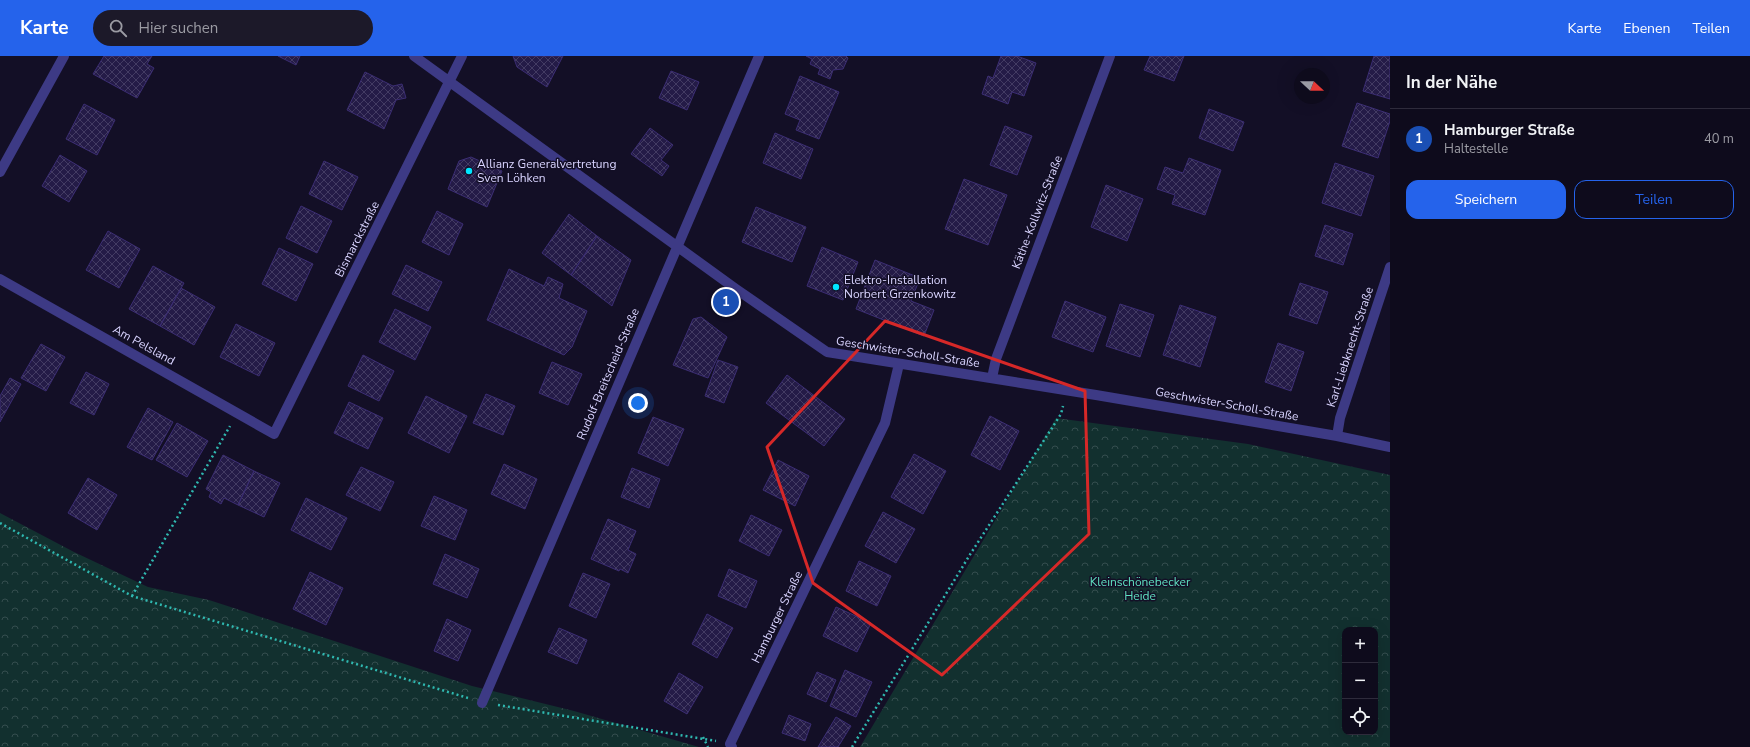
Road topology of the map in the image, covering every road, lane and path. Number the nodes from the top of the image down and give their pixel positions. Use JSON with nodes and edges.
{"nodes":[{"id":1,"x":64,"y":56,"type":"edge"},
{"id":2,"x":414,"y":56,"type":"edge"},
{"id":3,"x":462,"y":56,"type":"edge"},
{"id":4,"x":759,"y":56,"type":"edge"},
{"id":5,"x":1110,"y":56,"type":"edge"},
{"id":6,"x":450,"y":82,"type":"junction"},
{"id":7,"x":0,"y":172,"type":"edge"},
{"id":8,"x":677,"y":246,"type":"junction"},
{"id":9,"x":1390,"y":267,"type":"edge"},
{"id":10,"x":0,"y":280,"type":"edge"},
{"id":11,"x":899,"y":364,"type":"junction"},
{"id":12,"x":992,"y":378,"type":"junction"},
{"id":13,"x":1066,"y":391,"type":"junction"},
{"id":14,"x":237,"y":413,"type":"junction"},
{"id":15,"x":274,"y":434,"type":"joint"},
{"id":16,"x":1337,"y":436,"type":"junction"},
{"id":17,"x":1390,"y":447,"type":"edge"},
{"id":18,"x":0,"y":523,"type":"edge"},
{"id":19,"x":132,"y":596,"type":"junction"},
{"id":20,"x":482,"y":702,"type":"junction"},
{"id":21,"x":703,"y":737,"type":"junction"},
{"id":22,"x":731,"y":746,"type":"edge"},
{"id":23,"x":708,"y":747,"type":"edge"},
{"id":24,"x":852,"y":747,"type":"edge"}],
"edges":[{"from":1,"to":7,"type":"street"},
{"from":2,"to":6,"type":"street","name":"Geschwister-Scholl-Straße"},
{"from":3,"to":6,"type":"street","name":"Bismarckstraße"},
{"from":4,"to":8,"type":"street","name":"Rudolf-Breitscheid-Straße"},
{"from":5,"to":12,"type":"street","name":"Käthe-Kollwitz-Straße"},
{"from":6,"to":8,"type":"street","name":"Geschwister-Scholl-Straße"},
{"from":6,"to":15,"type":"street","name":"Bismarckstraße"},
{"from":8,"to":11,"type":"street","name":"Geschwister-Scholl-Straße"},
{"from":8,"to":20,"type":"street","name":"Rudolf-Breitscheid-Straße"},
{"from":9,"to":16,"type":"street","name":"Karl-Liebknecht-Straße"},
{"from":10,"to":14,"type":"street","name":"Am Pelsland"},
{"from":11,"to":12,"type":"street","name":"Geschwister-Scholl-Straße"},
{"from":11,"to":22,"type":"street","name":"Hamburger Straße"},
{"from":12,"to":13,"type":"street","name":"Geschwister-Scholl-Straße"},
{"from":13,"to":16,"type":"street","name":"Geschwister-Scholl-Straße"},
{"from":13,"to":24,"type":"path"},
{"from":14,"to":15,"type":"street","name":"Am Pelsland"},
{"from":14,"to":19,"type":"path"},
{"from":16,"to":17,"type":"street","name":"Geschwister-Scholl-Straße"},
{"from":18,"to":19,"type":"path"},
{"from":19,"to":20,"type":"path"},
{"from":20,"to":21,"type":"path"},
{"from":21,"to":22,"type":"path"},
{"from":21,"to":23,"type":"path"}]}
